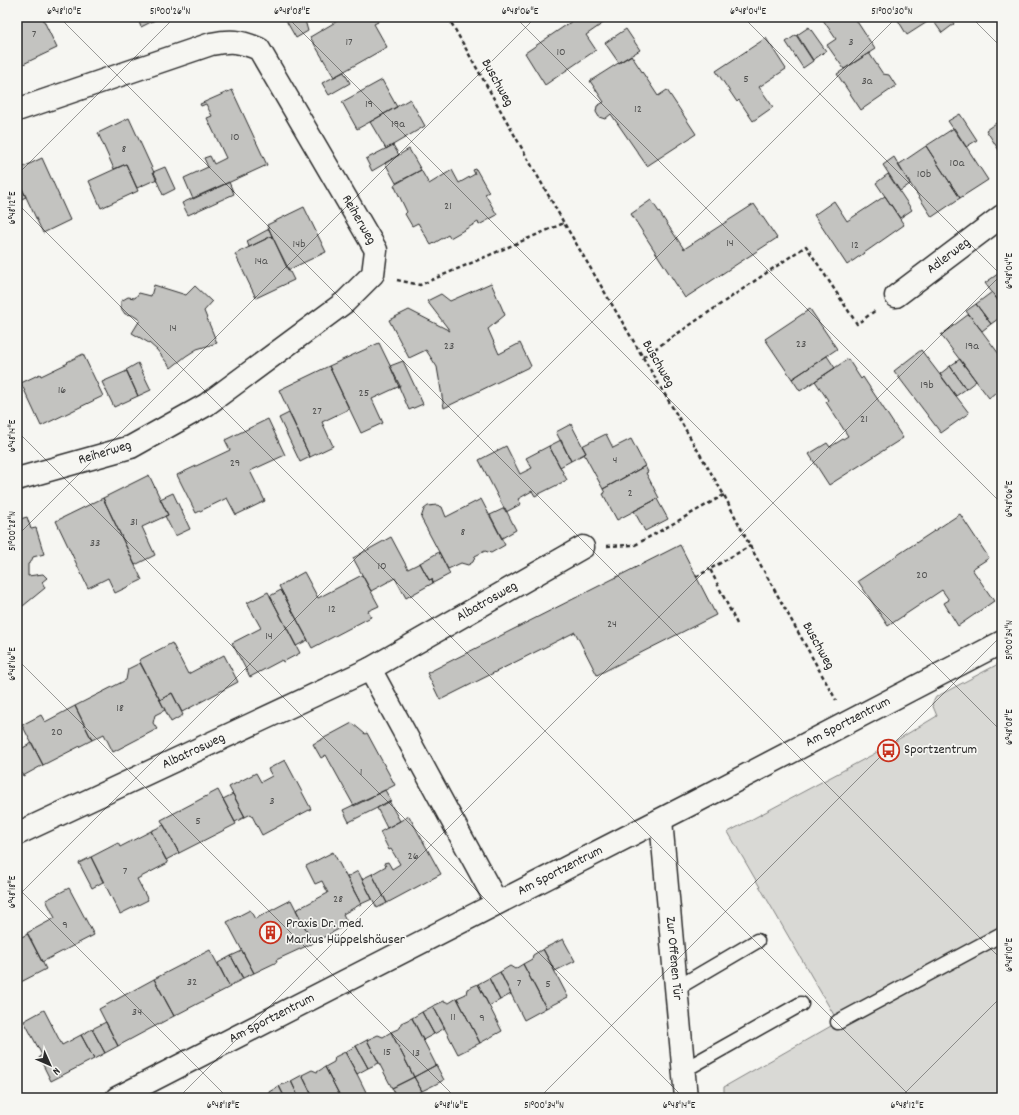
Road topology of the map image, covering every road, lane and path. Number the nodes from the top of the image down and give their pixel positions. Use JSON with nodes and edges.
{"nodes":[{"id":1,"x":448,"y":17,"type":"edge"},
{"id":2,"x":17,"y":110,"type":"edge"},
{"id":3,"x":1002,"y":216,"type":"edge"},
{"id":4,"x":564,"y":223,"type":"junction"},
{"id":5,"x":373,"y":274,"type":"junction"},
{"id":6,"x":896,"y":296,"type":"dead end"},
{"id":7,"x":857,"y":324,"type":"dead end"},
{"id":8,"x":643,"y":357,"type":"junction"},
{"id":9,"x":17,"y":479,"type":"edge"},
{"id":10,"x":724,"y":495,"type":"junction"},
{"id":11,"x":750,"y":546,"type":"junction"},
{"id":12,"x":583,"y":547,"type":"joint"},
{"id":13,"x":710,"y":569,"type":"junction"},
{"id":14,"x":696,"y":577,"type":"dead end"},
{"id":15,"x":737,"y":624,"type":"dead end"},
{"id":16,"x":1002,"y":642,"type":"edge"},
{"id":17,"x":370,"y":669,"type":"junction"},
{"id":18,"x":849,"y":723,"type":"junction"},
{"id":19,"x":661,"y":820,"type":"junction"},
{"id":20,"x":17,"y":834,"type":"edge"},
{"id":21,"x":497,"y":903,"type":"junction"},
{"id":22,"x":1002,"y":934,"type":"edge"},
{"id":23,"x":757,"y":941,"type":"dead end"},
{"id":24,"x":677,"y":988,"type":"junction"},
{"id":25,"x":801,"y":1004,"type":"dead end"},
{"id":26,"x":838,"y":1022,"type":"dead end"},
{"id":27,"x":684,"y":1070,"type":"junction"},
{"id":28,"x":117,"y":1098,"type":"edge"},
{"id":29,"x":686,"y":1098,"type":"edge"}],
"edges":[{"from":1,"to":4,"type":"path","name":"Buschweg"},
{"from":2,"to":5,"type":"street","name":"Reiherweg"},
{"from":3,"to":6,"type":"street","name":"Adlerweg"},
{"from":4,"to":5,"type":"path"},
{"from":4,"to":8,"type":"path","name":"Buschweg"},
{"from":5,"to":9,"type":"street","name":"Reiherweg"},
{"from":7,"to":8,"type":"path"},
{"from":8,"to":10,"type":"path","name":"Buschweg"},
{"from":10,"to":11,"type":"path","name":"Buschweg"},
{"from":10,"to":12,"type":"path"},
{"from":11,"to":13,"type":"path"},
{"from":11,"to":18,"type":"path","name":"Buschweg"},
{"from":12,"to":17,"type":"street","name":"Albatrosweg"},
{"from":13,"to":14,"type":"path"},
{"from":13,"to":15,"type":"path"},
{"from":16,"to":18,"type":"street","name":"Am Sportzentrum"},
{"from":17,"to":20,"type":"street","name":"Albatrosweg"},
{"from":17,"to":21,"type":"street"},
{"from":18,"to":19,"type":"street","name":"Am Sportzentrum"},
{"from":19,"to":21,"type":"street","name":"Am Sportzentrum"},
{"from":19,"to":24,"type":"street","name":"Zur Offenen Tür"},
{"from":21,"to":28,"type":"street","name":"Am Sportzentrum"},
{"from":22,"to":26,"type":"lane"},
{"from":23,"to":24,"type":"lane"},
{"from":24,"to":27,"type":"street","name":"Zur Offenen Tür"},
{"from":25,"to":27,"type":"lane"},
{"from":27,"to":29,"type":"street","name":"Zur Offenen Tür"}]}
